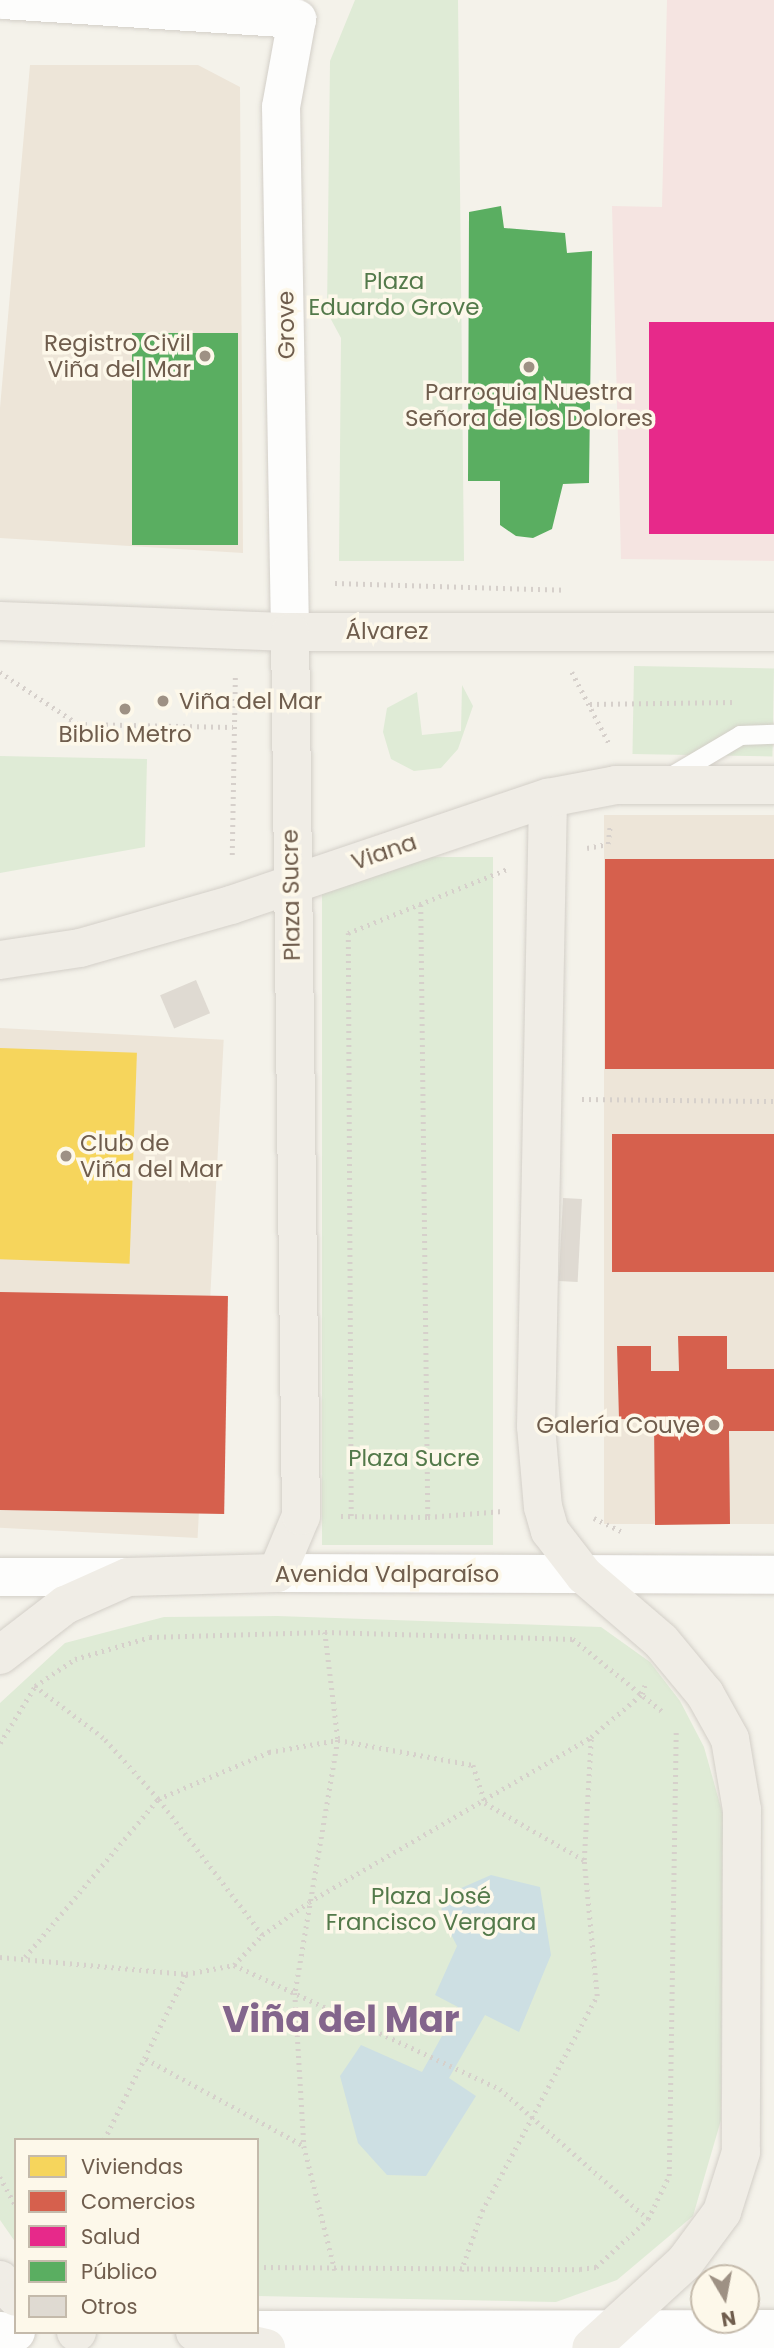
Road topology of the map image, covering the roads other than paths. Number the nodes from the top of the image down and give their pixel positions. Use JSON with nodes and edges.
{"nodes":[{"id":1,"x":3,"y":0,"type":"edge"},
{"id":2,"x":73,"y":2,"type":"edge"},
{"id":3,"x":308,"y":10,"type":"edge"},
{"id":4,"x":0,"y":621,"type":"edge"},
{"id":5,"x":290,"y":632,"type":"junction"},
{"id":6,"x":774,"y":632,"type":"edge"},
{"id":7,"x":774,"y":734,"type":"edge"},
{"id":8,"x":656,"y":785,"type":"junction"},
{"id":9,"x":774,"y":785,"type":"edge"},
{"id":10,"x":548,"y":798,"type":"junction"},
{"id":11,"x":290,"y":884,"type":"junction"},
{"id":12,"x":0,"y":960,"type":"edge"},
{"id":13,"x":277,"y":1573,"type":"junction"},
{"id":14,"x":774,"y":1575,"type":"edge"},
{"id":15,"x":584,"y":1576,"type":"junction"},
{"id":16,"x":0,"y":1577,"type":"edge"},
{"id":17,"x":128,"y":1577,"type":"junction"},
{"id":18,"x":12,"y":1669,"type":"edge"},
{"id":19,"x":0,"y":2280,"type":"edge"},
{"id":20,"x":14,"y":2295,"type":"edge"},
{"id":21,"x":774,"y":2329,"type":"edge"},
{"id":22,"x":259,"y":2330,"type":"edge"},
{"id":23,"x":186,"y":2334,"type":"edge"},
{"id":24,"x":204,"y":2334,"type":"edge"},
{"id":25,"x":607,"y":2342,"type":"edge"},
{"id":26,"x":201,"y":2348,"type":"edge"},
{"id":27,"x":266,"y":2348,"type":"edge"}],
"edges":[{"from":1,"to":2,"type":"street"},
{"from":2,"to":3,"type":"street"},
{"from":3,"to":5,"type":"street","name":"Grove"},
{"from":4,"to":5,"type":"main road","name":"Álvarez"},
{"from":5,"to":6,"type":"main road","name":"Álvarez"},
{"from":5,"to":11,"type":"main road","name":"Plaza Sucre"},
{"from":7,"to":8,"type":"lane"},
{"from":8,"to":9,"type":"main road","name":"Viana"},
{"from":8,"to":10,"type":"main road","name":"Viana"},
{"from":10,"to":11,"type":"main road","name":"Viana"},
{"from":10,"to":15,"type":"main road"},
{"from":11,"to":12,"type":"main road","name":"Viana"},
{"from":11,"to":13,"type":"main road","name":"Plaza Sucre"},
{"from":13,"to":15,"type":"street","name":"Avenida Valparaíso"},
{"from":13,"to":17,"type":"main road","name":"Avenida Valparaíso"},
{"from":14,"to":15,"type":"street","name":"Avenida Valparaíso"},
{"from":15,"to":25,"type":"main road"},
{"from":16,"to":17,"type":"street","name":"Avenida Valparaíso"},
{"from":17,"to":18,"type":"main road"},
{"from":19,"to":20,"type":"main road"},
{"from":21,"to":25,"type":"street"},
{"from":22,"to":25,"type":"street"},
{"from":23,"to":26,"type":"lane"},
{"from":24,"to":27,"type":"main road"}]}
